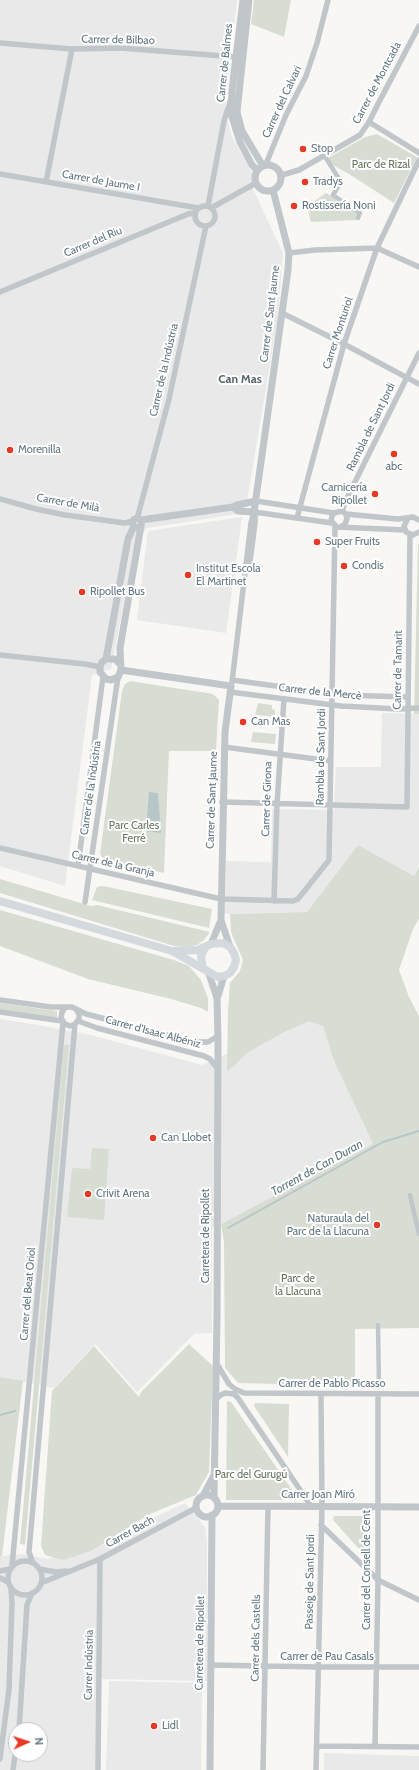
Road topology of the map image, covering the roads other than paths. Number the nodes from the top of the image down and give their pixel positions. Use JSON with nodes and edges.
{"nodes":[{"id":1,"x":243,"y":0,"type":"edge"},
{"id":2,"x":249,"y":0,"type":"edge"},
{"id":3,"x":328,"y":0,"type":"edge"},
{"id":4,"x":419,"y":26,"type":"edge"},
{"id":5,"x":0,"y":43,"type":"edge"},
{"id":6,"x":72,"y":49,"type":"junction"},
{"id":7,"x":236,"y":57,"type":"junction"},
{"id":8,"x":231,"y":102,"type":"junction"},
{"id":9,"x":369,"y":122,"type":"junction"},
{"id":10,"x":419,"y":153,"type":"edge"},
{"id":11,"x":324,"y":156,"type":"junction"},
{"id":12,"x":419,"y":160,"type":"edge"},
{"id":13,"x":262,"y":167,"type":"junction"},
{"id":14,"x":0,"y":174,"type":"edge"},
{"id":15,"x":282,"y":176,"type":"junction"},
{"id":16,"x":46,"y":182,"type":"junction"},
{"id":17,"x":256,"y":183,"type":"junction"},
{"id":18,"x":273,"y":190,"type":"junction"},
{"id":19,"x":210,"y":207,"type":"junction"},
{"id":20,"x":196,"y":211,"type":"junction"},
{"id":21,"x":358,"y":218,"type":"dead end"},
{"id":22,"x":206,"y":226,"type":"junction"},
{"id":23,"x":377,"y":248,"type":"junction"},
{"id":24,"x":288,"y":253,"type":"junction"},
{"id":25,"x":419,"y":267,"type":"edge"},
{"id":26,"x":0,"y":292,"type":"edge"},
{"id":27,"x":282,"y":313,"type":"junction"},
{"id":28,"x":344,"y":344,"type":"junction"},
{"id":29,"x":419,"y":353,"type":"edge"},
{"id":30,"x":406,"y":378,"type":"junction"},
{"id":31,"x":419,"y":384,"type":"edge"},
{"id":32,"x":0,"y":499,"type":"edge"},
{"id":33,"x":256,"y":501,"type":"junction"},
{"id":34,"x":299,"y":507,"type":"junction"},
{"id":35,"x":233,"y":508,"type":"junction"},
{"id":36,"x":254,"y":512,"type":"junction"},
{"id":37,"x":334,"y":513,"type":"junction"},
{"id":38,"x":344,"y":513,"type":"junction"},
{"id":39,"x":297,"y":518,"type":"junction"},
{"id":40,"x":408,"y":518,"type":"junction"},
{"id":41,"x":419,"y":519,"type":"edge"},
{"id":42,"x":137,"y":522,"type":"junction"},
{"id":43,"x":336,"y":526,"type":"junction"},
{"id":44,"x":405,"y":530,"type":"junction"},
{"id":45,"x":419,"y":532,"type":"edge"},
{"id":46,"x":410,"y":534,"type":"junction"},
{"id":47,"x":0,"y":656,"type":"edge"},
{"id":48,"x":106,"y":659,"type":"junction"},
{"id":49,"x":100,"y":667,"type":"junction"},
{"id":50,"x":120,"y":670,"type":"junction"},
{"id":51,"x":103,"y":677,"type":"junction"},
{"id":52,"x":231,"y":686,"type":"junction"},
{"id":53,"x":332,"y":694,"type":"junction"},
{"id":54,"x":408,"y":697,"type":"junction"},
{"id":55,"x":284,"y":699,"type":"junction"},
{"id":56,"x":332,"y":704,"type":"junction"},
{"id":57,"x":419,"y":708,"type":"edge"},
{"id":58,"x":407,"y":709,"type":"junction"},
{"id":59,"x":224,"y":747,"type":"junction"},
{"id":60,"x":279,"y":755,"type":"junction"},
{"id":61,"x":331,"y":761,"type":"junction"},
{"id":62,"x":222,"y":802,"type":"junction"},
{"id":63,"x":277,"y":804,"type":"junction"},
{"id":64,"x":330,"y":805,"type":"junction"},
{"id":65,"x":0,"y":848,"type":"edge"},
{"id":66,"x":78,"y":866,"type":"junction"},
{"id":67,"x":90,"y":869,"type":"junction"},
{"id":68,"x":221,"y":899,"type":"junction"},
{"id":69,"x":274,"y":900,"type":"junction"},
{"id":70,"x":0,"y":901,"type":"edge"},
{"id":71,"x":85,"y":902,"type":"dead end"},
{"id":72,"x":221,"y":920,"type":"junction"},
{"id":73,"x":208,"y":946,"type":"junction"},
{"id":74,"x":230,"y":947,"type":"junction"},
{"id":75,"x":172,"y":951,"type":"junction"},
{"id":76,"x":206,"y":971,"type":"junction"},
{"id":77,"x":224,"y":976,"type":"junction"},
{"id":78,"x":217,"y":998,"type":"junction"},
{"id":79,"x":0,"y":1000,"type":"edge"},
{"id":80,"x":65,"y":1008,"type":"junction"},
{"id":81,"x":76,"y":1009,"type":"junction"},
{"id":82,"x":0,"y":1012,"type":"edge"},
{"id":83,"x":62,"y":1022,"type":"junction"},
{"id":84,"x":76,"y":1023,"type":"junction"},
{"id":85,"x":218,"y":1036,"type":"junction"},
{"id":86,"x":218,"y":1069,"type":"junction"},
{"id":87,"x":410,"y":1195,"type":"dead end"},
{"id":88,"x":419,"y":1234,"type":"edge"},
{"id":89,"x":378,"y":1325,"type":"dead end"},
{"id":90,"x":217,"y":1364,"type":"junction"},
{"id":91,"x":379,"y":1387,"type":"dead end"},
{"id":92,"x":244,"y":1393,"type":"junction"},
{"id":93,"x":321,"y":1394,"type":"junction"},
{"id":94,"x":378,"y":1394,"type":"junction"},
{"id":95,"x":419,"y":1394,"type":"edge"},
{"id":96,"x":238,"y":1398,"type":"junction"},
{"id":97,"x":216,"y":1400,"type":"junction"},
{"id":98,"x":215,"y":1473,"type":"junction"},
{"id":99,"x":203,"y":1496,"type":"junction"},
{"id":100,"x":214,"y":1498,"type":"junction"},
{"id":101,"x":218,"y":1506,"type":"junction"},
{"id":102,"x":268,"y":1506,"type":"junction"},
{"id":103,"x":311,"y":1506,"type":"junction"},
{"id":104,"x":322,"y":1506,"type":"junction"},
{"id":105,"x":378,"y":1506,"type":"junction"},
{"id":106,"x":419,"y":1507,"type":"edge"},
{"id":107,"x":196,"y":1508,"type":"junction"},
{"id":108,"x":212,"y":1515,"type":"junction"},
{"id":109,"x":321,"y":1525,"type":"junction"},
{"id":110,"x":100,"y":1559,"type":"junction"},
{"id":111,"x":33,"y":1563,"type":"junction"},
{"id":112,"x":11,"y":1568,"type":"junction"},
{"id":113,"x":39,"y":1569,"type":"junction"},
{"id":114,"x":0,"y":1571,"type":"edge"},
{"id":115,"x":72,"y":1571,"type":"junction"},
{"id":116,"x":0,"y":1578,"type":"edge"},
{"id":117,"x":378,"y":1580,"type":"junction"},
{"id":118,"x":8,"y":1582,"type":"junction"},
{"id":119,"x":41,"y":1583,"type":"junction"},
{"id":120,"x":11,"y":1589,"type":"junction"},
{"id":121,"x":32,"y":1593,"type":"junction"},
{"id":122,"x":419,"y":1600,"type":"edge"},
{"id":123,"x":211,"y":1665,"type":"junction"},
{"id":124,"x":266,"y":1666,"type":"junction"},
{"id":125,"x":318,"y":1667,"type":"junction"},
{"id":126,"x":376,"y":1667,"type":"junction"},
{"id":127,"x":419,"y":1667,"type":"edge"},
{"id":128,"x":20,"y":1722,"type":"edge"},
{"id":129,"x":317,"y":1746,"type":"junction"},
{"id":130,"x":375,"y":1746,"type":"junction"},
{"id":131,"x":419,"y":1747,"type":"edge"},
{"id":132,"x":0,"y":1759,"type":"edge"},
{"id":133,"x":98,"y":1770,"type":"edge"},
{"id":134,"x":210,"y":1770,"type":"edge"},
{"id":135,"x":263,"y":1770,"type":"edge"},
{"id":136,"x":316,"y":1770,"type":"edge"}],
"edges":[{"from":1,"to":7,"type":"street","name":"Carrer de Balmes"},
{"from":2,"to":13,"type":"street","name":"Carrer de Balmes"},
{"from":3,"to":13,"type":"street","name":"Carrer del Calvari"},
{"from":4,"to":9,"type":"street","name":"Carrer de Montcada"},
{"from":5,"to":6,"type":"street","name":"Carrer de Bilbao"},
{"from":6,"to":7,"type":"street","name":"Carrer de Bilbao"},
{"from":6,"to":16,"type":"street"},
{"from":7,"to":8,"type":"street","name":"Carrer de Balmes"},
{"from":8,"to":13,"type":"street","name":"Carrer de Balmes"},
{"from":8,"to":19,"type":"street"},
{"from":9,"to":10,"type":"street"},
{"from":9,"to":11,"type":"street","name":"Carrer de Montcada"},
{"from":11,"to":15,"type":"street","name":"Carrer de Montcada"},
{"from":11,"to":21,"type":"street"},
{"from":12,"to":23,"type":"street","name":"Carrer Monturiol"},
{"from":13,"to":15,"type":"street"},
{"from":13,"to":17,"type":"street"},
{"from":14,"to":16,"type":"street","name":"Carrer de Jaume I"},
{"from":15,"to":18,"type":"street"},
{"from":16,"to":20,"type":"street","name":"Carrer de Jaume I"},
{"from":17,"to":18,"type":"street"},
{"from":17,"to":19,"type":"street"},
{"from":18,"to":24,"type":"street","name":"Carrer de Sant Jaume"},
{"from":19,"to":20,"type":"street"},
{"from":19,"to":22,"type":"street"},
{"from":20,"to":22,"type":"street"},
{"from":20,"to":26,"type":"street","name":"Carrer del Riu"},
{"from":22,"to":42,"type":"street","name":"Carrer de la Indústria"},
{"from":23,"to":24,"type":"street"},
{"from":23,"to":25,"type":"street"},
{"from":23,"to":28,"type":"street","name":"Carrer Monturiol"},
{"from":24,"to":27,"type":"street","name":"Carrer de Sant Jaume"},
{"from":27,"to":28,"type":"street"},
{"from":27,"to":33,"type":"street","name":"Carrer de Sant Jaume"},
{"from":28,"to":30,"type":"street"},
{"from":28,"to":34,"type":"street","name":"Carrer Monturiol"},
{"from":29,"to":30,"type":"street","name":"Rambla de Sant Jordi"},
{"from":30,"to":31,"type":"street"},
{"from":30,"to":38,"type":"street","name":"Rambla de Sant Jordi"},
{"from":32,"to":42,"type":"street","name":"Carrer de Milà"},
{"from":33,"to":34,"type":"street"},
{"from":33,"to":35,"type":"street","name":"Carrer de Milà"},
{"from":33,"to":36,"type":"street","name":"Carrer de Sant Jaume"},
{"from":34,"to":37,"type":"street"},
{"from":34,"to":39,"type":"street","name":"Carrer Monturiol"},
{"from":35,"to":36,"type":"street","name":"Carrer de Milà"},
{"from":35,"to":42,"type":"street","name":"Carrer de Milà"},
{"from":36,"to":39,"type":"street"},
{"from":36,"to":52,"type":"street","name":"Carrer de Sant Jaume"},
{"from":37,"to":38,"type":"street"},
{"from":37,"to":43,"type":"street"},
{"from":38,"to":40,"type":"street"},
{"from":38,"to":43,"type":"street","name":"Rambla de Sant Jordi"},
{"from":39,"to":43,"type":"street"},
{"from":40,"to":41,"type":"street"},
{"from":40,"to":44,"type":"street"},
{"from":42,"to":48,"type":"street","name":"Carrer de la Indústria"},
{"from":42,"to":50,"type":"street","name":"Carrer de la Indústria"},
{"from":43,"to":44,"type":"street"},
{"from":43,"to":53,"type":"street","name":"Rambla de Sant Jordi"},
{"from":44,"to":46,"type":"street"},
{"from":45,"to":46,"type":"street"},
{"from":46,"to":54,"type":"street","name":"Carrer de Tamarit"},
{"from":47,"to":49,"type":"street"},
{"from":48,"to":49,"type":"street"},
{"from":48,"to":50,"type":"street"},
{"from":49,"to":51,"type":"street"},
{"from":50,"to":51,"type":"street"},
{"from":50,"to":52,"type":"street"},
{"from":50,"to":67,"type":"street","name":"Carrer de la Indústria"},
{"from":51,"to":66,"type":"street","name":"Carrer de la Indústria"},
{"from":52,"to":53,"type":"street","name":"Carrer de la Mercè"},
{"from":52,"to":55,"type":"street","name":"Carrer de la Mercè"},
{"from":52,"to":59,"type":"street","name":"Carrer de Sant Jaume"},
{"from":53,"to":54,"type":"street","name":"Carrer de la Mercè"},
{"from":53,"to":56,"type":"street","name":"Rambla de Sant Jordi"},
{"from":54,"to":58,"type":"street","name":"Carrer de Tamarit"},
{"from":55,"to":56,"type":"street","name":"Carrer de la Mercè"},
{"from":55,"to":60,"type":"street","name":"Carrer de Girona"},
{"from":56,"to":58,"type":"street","name":"Carrer de la Mercè"},
{"from":56,"to":61,"type":"street","name":"Rambla de Sant Jordi"},
{"from":57,"to":58,"type":"street","name":"Carrer de la Mercè"},
{"from":58,"to":64,"type":"street","name":"Carrer de Tamarit"},
{"from":59,"to":60,"type":"street"},
{"from":59,"to":62,"type":"street","name":"Carrer de Sant Jaume"},
{"from":60,"to":61,"type":"street"},
{"from":60,"to":63,"type":"street","name":"Carrer de Girona"},
{"from":61,"to":64,"type":"street","name":"Rambla de Sant Jordi"},
{"from":62,"to":63,"type":"street"},
{"from":62,"to":68,"type":"street","name":"Carrer de Sant Jaume"},
{"from":63,"to":64,"type":"street"},
{"from":63,"to":69,"type":"street","name":"Carrer de Girona"},
{"from":64,"to":69,"type":"street","name":"Rambla de Sant Jordi"},
{"from":65,"to":66,"type":"street","name":"Carrer de la Granja"},
{"from":66,"to":67,"type":"street","name":"Carrer de la Granja"},
{"from":67,"to":68,"type":"street","name":"Carrer de la Granja"},
{"from":67,"to":71,"type":"street","name":"Carrer de la Indústria"},
{"from":68,"to":69,"type":"street","name":"Rambla de Sant Jordi"},
{"from":68,"to":72,"type":"street","name":"Carrer de Sant Jaume"},
{"from":70,"to":75,"type":"main road"},
{"from":72,"to":73,"type":"street","name":"Carrer de Sant Jaume"},
{"from":72,"to":74,"type":"street","name":"Carrer de Sant Jaume"},
{"from":73,"to":74,"type":"main road"},
{"from":73,"to":75,"type":"main road"},
{"from":73,"to":76,"type":"main road"},
{"from":74,"to":77,"type":"main road"},
{"from":75,"to":76,"type":"main road"},
{"from":76,"to":77,"type":"main road"},
{"from":76,"to":78,"type":"street","name":"Carretera de Ripollet"},
{"from":77,"to":78,"type":"street","name":"Carretera de Ripollet"},
{"from":78,"to":85,"type":"street","name":"Carretera de Ripollet"},
{"from":79,"to":80,"type":"street","name":"Carrer d'Isaac Albéniz"},
{"from":80,"to":81,"type":"street","name":"Carrer d'Isaac Albéniz"},
{"from":80,"to":83,"type":"street"},
{"from":81,"to":84,"type":"street"},
{"from":81,"to":85,"type":"street","name":"Carrer d'Isaac Albéniz"},
{"from":82,"to":83,"type":"street","name":"Carrer d'Isaac Albéniz"},
{"from":83,"to":84,"type":"street","name":"Carrer d'Isaac Albéniz"},
{"from":83,"to":112,"type":"street","name":"Carrer del Beat Oriol"},
{"from":84,"to":86,"type":"street","name":"Carrer d'Isaac Albéniz"},
{"from":84,"to":111,"type":"street","name":"Carrer del Beat Oriol"},
{"from":85,"to":86,"type":"street","name":"Carretera de Ripollet"},
{"from":86,"to":90,"type":"street","name":"Carretera de Ripollet"},
{"from":87,"to":88,"type":"street"},
{"from":89,"to":91,"type":"street"},
{"from":90,"to":92,"type":"street"},
{"from":90,"to":97,"type":"street","name":"Carretera de Ripollet"},
{"from":92,"to":93,"type":"street","name":"Carrer de Pablo Picasso"},
{"from":92,"to":96,"type":"street"},
{"from":93,"to":94,"type":"street","name":"Carrer de Pablo Picasso"},
{"from":93,"to":104,"type":"street","name":"Passeig de Sant Jordi"},
{"from":94,"to":95,"type":"street","name":"Carrer de Pablo Picasso"},
{"from":94,"to":105,"type":"street","name":"Carrer del Consell de Cent"},
{"from":96,"to":97,"type":"street"},
{"from":96,"to":103,"type":"street"},
{"from":97,"to":98,"type":"street","name":"Carretera de Ripollet"},
{"from":98,"to":99,"type":"street","name":"Carretera de Ripollet"},
{"from":98,"to":100,"type":"street","name":"Carretera de Ripollet"},
{"from":99,"to":100,"type":"street"},
{"from":99,"to":107,"type":"street"},
{"from":100,"to":101,"type":"street"},
{"from":101,"to":102,"type":"street","name":"Carrer Joan Miró"},
{"from":101,"to":108,"type":"street"},
{"from":102,"to":103,"type":"street","name":"Carrer Joan Miró"},
{"from":102,"to":124,"type":"street","name":"Carrer dels Castells"},
{"from":103,"to":104,"type":"street","name":"Carrer Joan Miró"},
{"from":104,"to":105,"type":"street","name":"Carrer Joan Miró"},
{"from":104,"to":109,"type":"street","name":"Passeig de Sant Jordi"},
{"from":105,"to":106,"type":"street","name":"Carrer Joan Miró"},
{"from":105,"to":117,"type":"street","name":"Carrer del Consell de Cent"},
{"from":107,"to":108,"type":"street"},
{"from":107,"to":110,"type":"street","name":"Carrer Bach"},
{"from":108,"to":123,"type":"street","name":"Carretera de Ripollet"},
{"from":109,"to":117,"type":"street"},
{"from":109,"to":125,"type":"street","name":"Passeig de Sant Jordi"},
{"from":110,"to":115,"type":"street","name":"Carrer Bach"},
{"from":110,"to":133,"type":"street","name":"Carrer Indústria"},
{"from":111,"to":112,"type":"street"},
{"from":111,"to":113,"type":"street"},
{"from":112,"to":114,"type":"street"},
{"from":112,"to":118,"type":"street","name":"Carrer del Beat Oriol"},
{"from":113,"to":115,"type":"street","name":"Carrer Bach"},
{"from":113,"to":119,"type":"street"},
{"from":115,"to":119,"type":"street","name":"Carrer Bach"},
{"from":116,"to":118,"type":"street"},
{"from":117,"to":122,"type":"street"},
{"from":117,"to":126,"type":"street","name":"Carrer del Consell de Cent"},
{"from":118,"to":120,"type":"street"},
{"from":119,"to":121,"type":"street"},
{"from":120,"to":121,"type":"street"},
{"from":120,"to":132,"type":"street"},
{"from":121,"to":128,"type":"street"},
{"from":123,"to":124,"type":"street","name":"Carrer de Pau Casals"},
{"from":123,"to":134,"type":"street","name":"Carretera de Ripollet"},
{"from":124,"to":125,"type":"street","name":"Carrer de Pau Casals"},
{"from":124,"to":135,"type":"street","name":"Carrer dels Castells"},
{"from":125,"to":126,"type":"street","name":"Carrer de Pau Casals"},
{"from":125,"to":129,"type":"street","name":"Passeig de Sant Jordi"},
{"from":126,"to":127,"type":"street","name":"Carrer de Pau Casals"},
{"from":126,"to":130,"type":"street","name":"Carrer del Consell de Cent"},
{"from":129,"to":130,"type":"street"},
{"from":129,"to":136,"type":"street","name":"Passeig de Sant Jordi"},
{"from":130,"to":131,"type":"street"}]}
